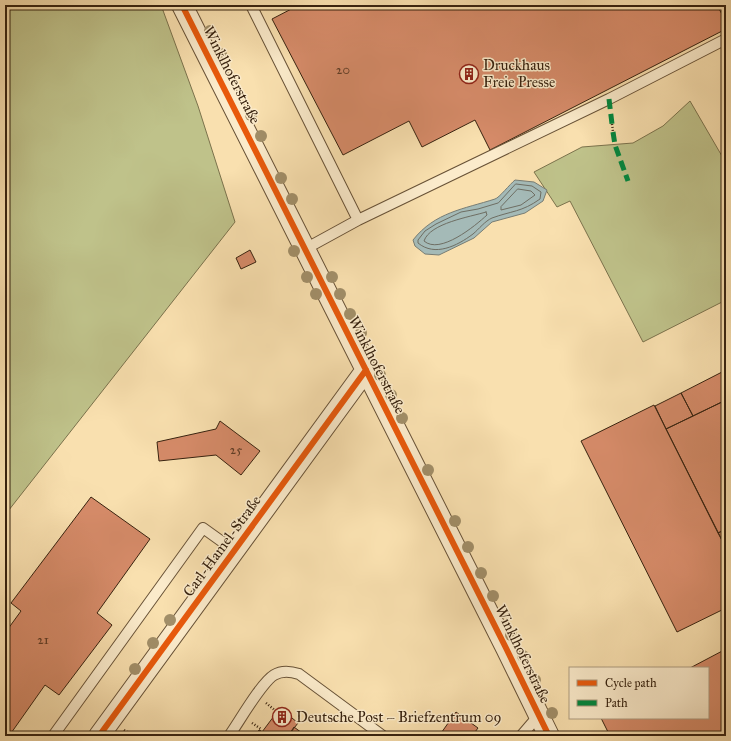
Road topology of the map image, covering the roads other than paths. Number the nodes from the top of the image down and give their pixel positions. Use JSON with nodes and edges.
{"nodes":[{"id":1,"x":182,"y":5,"type":"edge"},
{"id":2,"x":250,"y":5,"type":"edge"},
{"id":3,"x":726,"y":39,"type":"edge"},
{"id":4,"x":358,"y":220,"type":"junction"},
{"id":5,"x":305,"y":249,"type":"junction"},
{"id":6,"x":366,"y":370,"type":"junction"},
{"id":7,"x":235,"y":551,"type":"junction"},
{"id":8,"x":539,"y":715,"type":"junction"},
{"id":9,"x":53,"y":736,"type":"edge"},
{"id":10,"x":100,"y":736,"type":"edge"},
{"id":11,"x":229,"y":736,"type":"edge"},
{"id":12,"x":383,"y":736,"type":"edge"},
{"id":13,"x":521,"y":736,"type":"edge"},
{"id":14,"x":549,"y":736,"type":"edge"}],
"edges":[{"from":1,"to":5,"type":"street","name":"Winklhoferstraße"},
{"from":2,"to":4,"type":"lane"},
{"from":3,"to":4,"type":"lane"},
{"from":4,"to":5,"type":"lane"},
{"from":5,"to":6,"type":"street","name":"Winklhoferstraße"},
{"from":6,"to":7,"type":"street","name":"Carl-Hamel-Straße"},
{"from":6,"to":8,"type":"street","name":"Winklhoferstraße"},
{"from":7,"to":9,"type":"lane"},
{"from":7,"to":10,"type":"street","name":"Carl-Hamel-Straße"},
{"from":8,"to":13,"type":"lane"},
{"from":8,"to":14,"type":"street","name":"Winklhoferstraße"},
{"from":11,"to":12,"type":"lane"}]}
